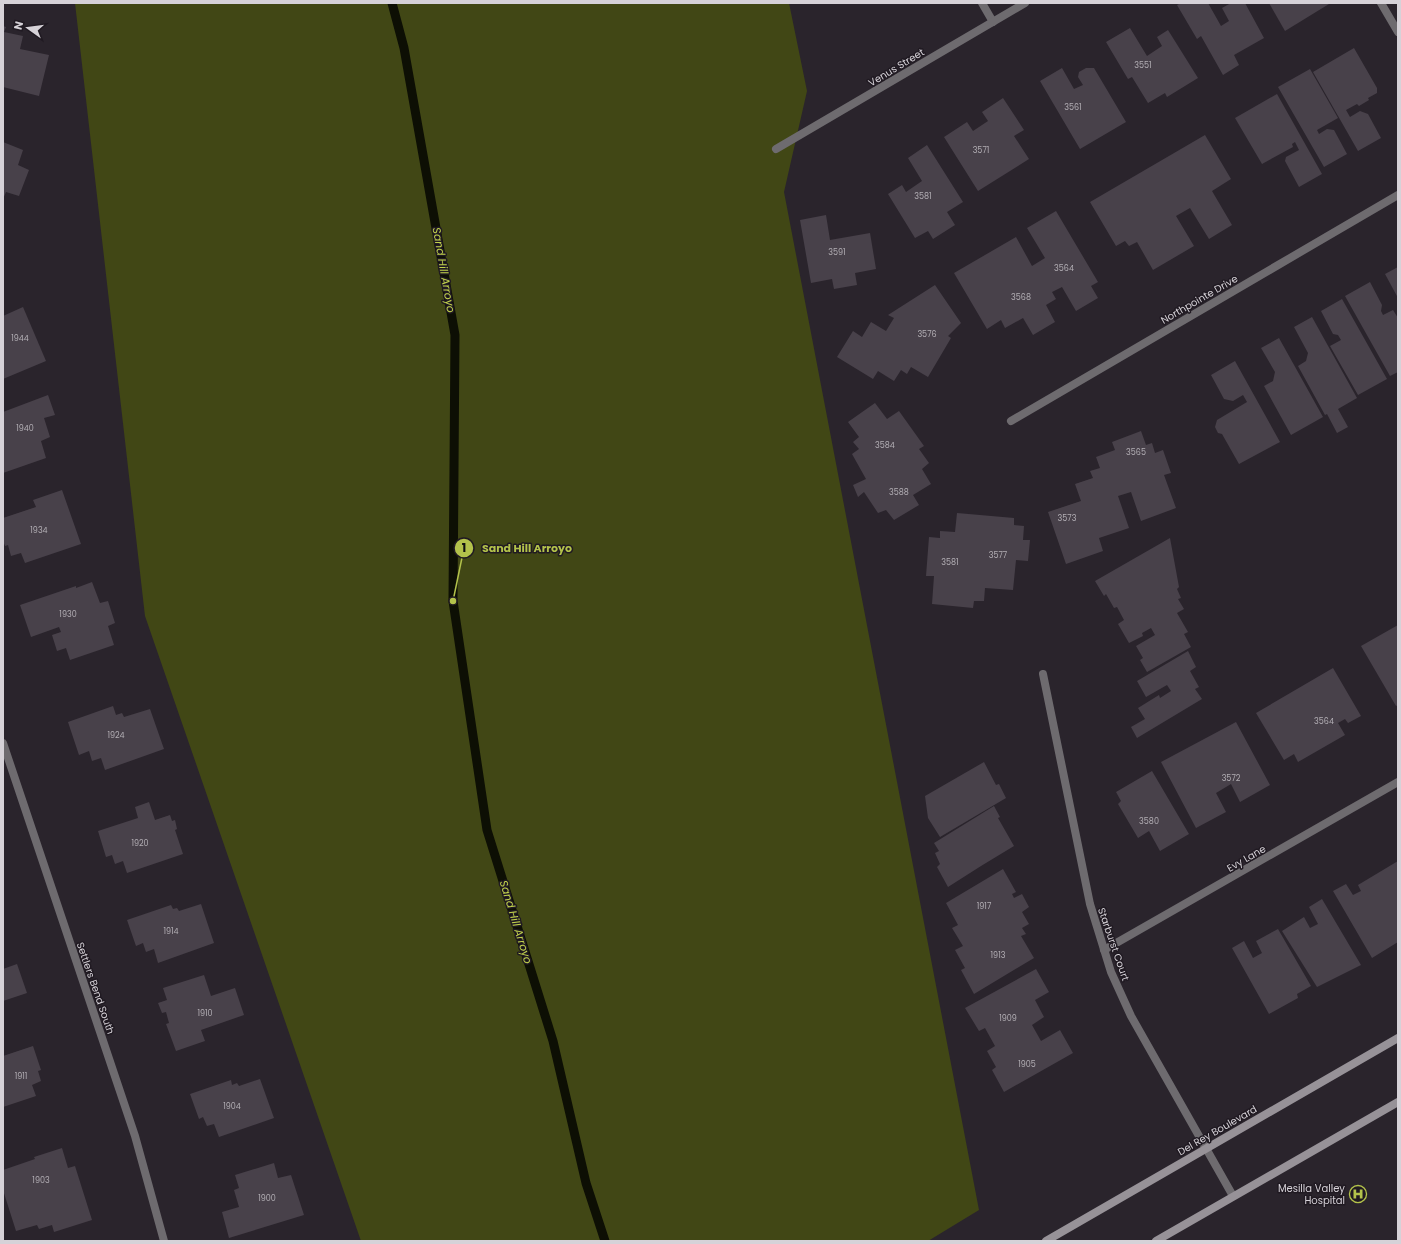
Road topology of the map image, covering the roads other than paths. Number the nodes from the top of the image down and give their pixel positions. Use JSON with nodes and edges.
{"nodes":[{"id":1,"x":982,"y":3,"type":"edge"},
{"id":2,"x":1025,"y":3,"type":"edge"},
{"id":3,"x":1381,"y":3,"type":"edge"},
{"id":4,"x":993,"y":22,"type":"junction"},
{"id":5,"x":1398,"y":32,"type":"edge"},
{"id":6,"x":776,"y":149,"type":"dead end"},
{"id":7,"x":1398,"y":195,"type":"edge"},
{"id":8,"x":1011,"y":421,"type":"dead end"},
{"id":9,"x":1043,"y":674,"type":"dead end"},
{"id":10,"x":3,"y":743,"type":"edge"},
{"id":11,"x":1398,"y":782,"type":"edge"},
{"id":12,"x":1104,"y":950,"type":"junction"},
{"id":13,"x":1398,"y":1038,"type":"edge"},
{"id":14,"x":1398,"y":1102,"type":"edge"},
{"id":15,"x":1206,"y":1148,"type":"junction"},
{"id":16,"x":1233,"y":1196,"type":"junction"},
{"id":17,"x":164,"y":1241,"type":"edge"},
{"id":18,"x":1046,"y":1241,"type":"edge"},
{"id":19,"x":1156,"y":1241,"type":"edge"}],
"edges":[{"from":1,"to":4,"type":"street"},
{"from":2,"to":4,"type":"street","name":"Venus Street"},
{"from":3,"to":5,"type":"street"},
{"from":4,"to":6,"type":"street","name":"Venus Street"},
{"from":7,"to":8,"type":"street","name":"Northpointe Drive"},
{"from":9,"to":12,"type":"street","name":"Starburst Court"},
{"from":10,"to":17,"type":"street","name":"Settlers Bend South"},
{"from":11,"to":12,"type":"street","name":"Evy Lane"},
{"from":12,"to":15,"type":"street","name":"Starburst Court"},
{"from":13,"to":15,"type":"main road","name":"Del Rey Boulevard"},
{"from":14,"to":16,"type":"main road"},
{"from":15,"to":16,"type":"street","name":"Starburst Court"},
{"from":15,"to":18,"type":"main road","name":"Del Rey Boulevard"},
{"from":16,"to":19,"type":"main road"}]}
